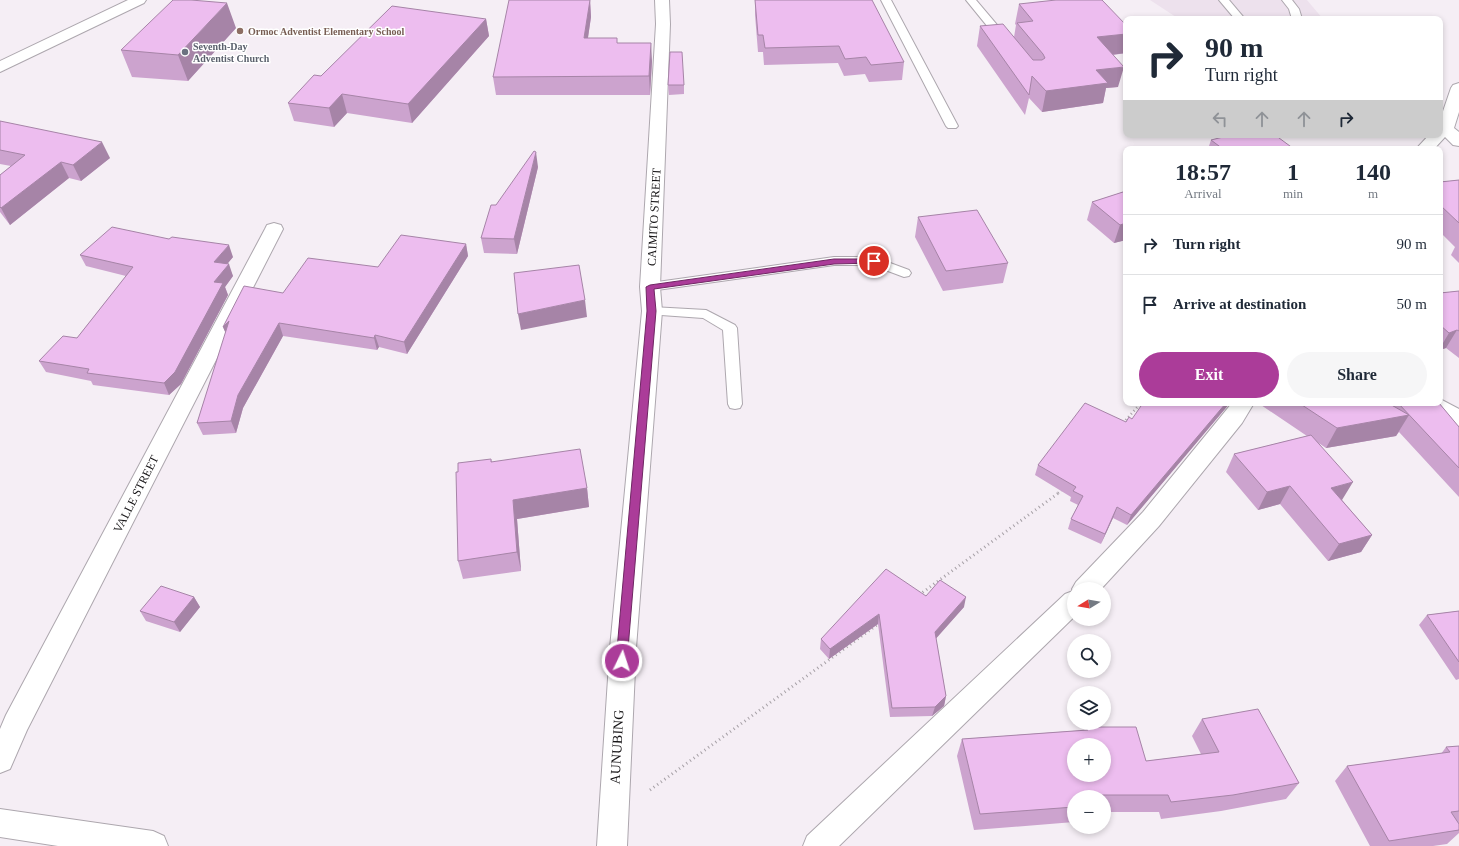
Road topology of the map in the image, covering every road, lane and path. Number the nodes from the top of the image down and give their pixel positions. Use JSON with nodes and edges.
{"nodes":[{"id":1,"x":139,"y":0,"type":"edge"},
{"id":2,"x":662,"y":0,"type":"edge"},
{"id":3,"x":886,"y":0,"type":"edge"},
{"id":4,"x":971,"y":0,"type":"edge"},
{"id":5,"x":1224,"y":0,"type":"edge"},
{"id":6,"x":1287,"y":0,"type":"edge"},
{"id":7,"x":1237,"y":16,"type":"edge"},
{"id":8,"x":1296,"y":16,"type":"edge"},
{"id":9,"x":1010,"y":47,"type":"edge"},
{"id":10,"x":0,"y":67,"type":"edge"},
{"id":11,"x":1459,"y":88,"type":"edge"},
{"id":12,"x":952,"y":126,"type":"dead end"},
{"id":13,"x":1443,"y":127,"type":"edge"},
{"id":14,"x":1443,"y":133,"type":"edge"},
{"id":15,"x":1435,"y":138,"type":"edge"},
{"id":16,"x":1459,"y":141,"type":"edge"},
{"id":17,"x":1427,"y":146,"type":"edge"},
{"id":18,"x":274,"y":229,"type":"dead end"},
{"id":19,"x":904,"y":273,"type":"dead end"},
{"id":20,"x":650,"y":287,"type":"junction"},
{"id":21,"x":652,"y":311,"type":"junction"},
{"id":22,"x":735,"y":404,"type":"dead end"},
{"id":23,"x":1139,"y":406,"type":"edge"},
{"id":24,"x":1241,"y":406,"type":"edge"},
{"id":25,"x":1435,"y":406,"type":"edge"},
{"id":26,"x":1459,"y":418,"type":"edge"},
{"id":27,"x":1121,"y":426,"type":"edge"},
{"id":28,"x":1065,"y":488,"type":"edge"},
{"id":29,"x":1092,"y":582,"type":"edge"},
{"id":30,"x":915,"y":597,"type":"edge"},
{"id":31,"x":1067,"y":608,"type":"edge"},
{"id":32,"x":883,"y":620,"type":"edge"},
{"id":33,"x":623,"y":648,"type":"joint"},
{"id":34,"x":0,"y":760,"type":"edge"},
{"id":35,"x":614,"y":816,"type":"junction"},
{"id":36,"x":0,"y":823,"type":"edge"},
{"id":37,"x":153,"y":846,"type":"edge"},
{"id":38,"x":612,"y":846,"type":"edge"},
{"id":39,"x":818,"y":846,"type":"edge"}],
"edges":[{"from":1,"to":10,"type":"street"},
{"from":2,"to":20,"type":"street","name":"CAIMITO STREET"},
{"from":3,"to":12,"type":"lane"},
{"from":4,"to":9,"type":"lane"},
{"from":5,"to":7,"type":"lane"},
{"from":6,"to":8,"type":"lane"},
{"from":11,"to":13,"type":"street"},
{"from":14,"to":16,"type":"street"},
{"from":15,"to":17,"type":"street"},
{"from":18,"to":34,"type":"street","name":"VALLE STREET"},
{"from":19,"to":20,"type":"lane"},
{"from":20,"to":21,"type":"street","name":"CAIMITO STREET"},
{"from":21,"to":22,"type":"lane"},
{"from":21,"to":33,"type":"street","name":"CAIMITO STREET"},
{"from":23,"to":27,"type":"path"},
{"from":24,"to":29,"type":"street"},
{"from":25,"to":26,"type":"street"},
{"from":28,"to":30,"type":"path"},
{"from":31,"to":39,"type":"street"},
{"from":32,"to":35,"type":"path"},
{"from":33,"to":35,"type":"street","name":"AUNUBING"},
{"from":35,"to":38,"type":"street","name":"AUNUBING"},
{"from":36,"to":37,"type":"street"}]}
